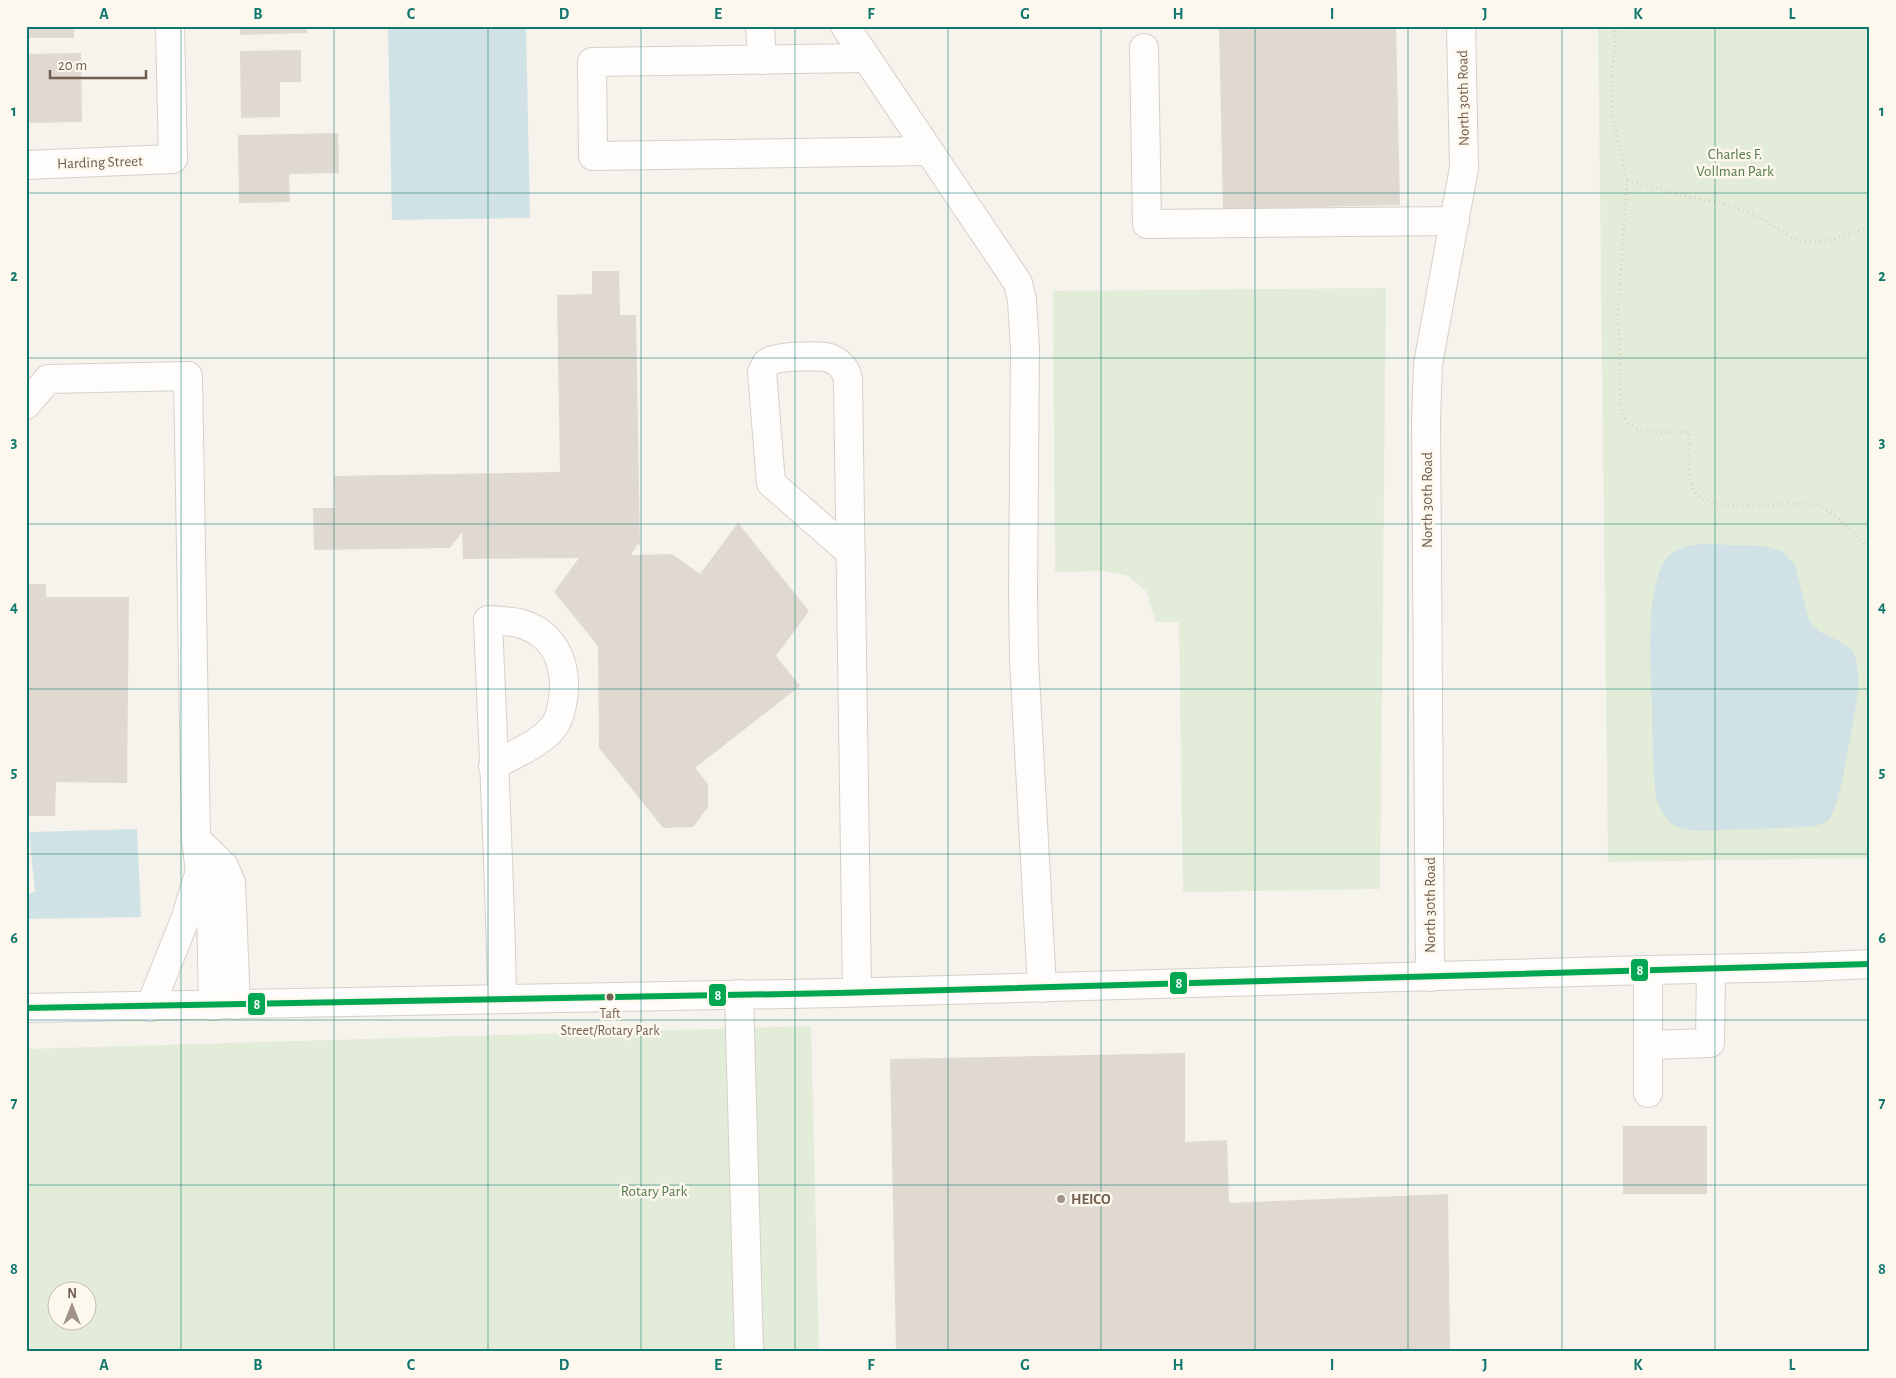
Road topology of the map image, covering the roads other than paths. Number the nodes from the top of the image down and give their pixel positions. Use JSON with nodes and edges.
{"nodes":[{"id":1,"x":170,"y":26,"type":"edge"},
{"id":2,"x":760,"y":26,"type":"edge"},
{"id":3,"x":845,"y":26,"type":"edge"},
{"id":4,"x":1462,"y":26,"type":"edge"},
{"id":5,"x":1144,"y":48,"type":"dead end"},
{"id":6,"x":866,"y":58,"type":"junction"},
{"id":7,"x":762,"y":60,"type":"junction"},
{"id":8,"x":928,"y":151,"type":"junction"},
{"id":9,"x":26,"y":165,"type":"edge"},
{"id":10,"x":1455,"y":221,"type":"junction"},
{"id":11,"x":26,"y":405,"type":"edge"},
{"id":12,"x":851,"y":552,"type":"junction"},
{"id":13,"x":493,"y":766,"type":"junction"},
{"id":14,"x":196,"y":839,"type":"junction"},
{"id":15,"x":200,"y":870,"type":"junction"},
{"id":16,"x":1870,"y":964,"type":"edge"},
{"id":17,"x":1711,"y":968,"type":"junction"},
{"id":18,"x":1648,"y":970,"type":"junction"},
{"id":19,"x":1430,"y":976,"type":"junction"},
{"id":20,"x":1042,"y":988,"type":"junction"},
{"id":21,"x":856,"y":992,"type":"junction"},
{"id":22,"x":739,"y":994,"type":"junction"},
{"id":23,"x":502,"y":999,"type":"junction"},
{"id":24,"x":224,"y":1005,"type":"junction"},
{"id":25,"x":150,"y":1007,"type":"junction"},
{"id":26,"x":26,"y":1008,"type":"edge"},
{"id":27,"x":1648,"y":1045,"type":"junction"},
{"id":28,"x":1648,"y":1093,"type":"dead end"},
{"id":29,"x":749,"y":1352,"type":"edge"}],
"edges":[{"from":1,"to":9,"type":"street","name":"Harding Street"},
{"from":2,"to":7,"type":"street"},
{"from":3,"to":6,"type":"street"},
{"from":4,"to":10,"type":"street","name":"North 30th Road"},
{"from":5,"to":10,"type":"street"},
{"from":6,"to":7,"type":"street"},
{"from":6,"to":8,"type":"street"},
{"from":7,"to":8,"type":"street"},
{"from":8,"to":20,"type":"street"},
{"from":10,"to":19,"type":"street","name":"North 30th Road"},
{"from":11,"to":14,"type":"street"},
{"from":12,"to":12,"type":"street"},
{"from":12,"to":21,"type":"street"},
{"from":13,"to":13,"type":"street"},
{"from":13,"to":23,"type":"street"},
{"from":14,"to":15,"type":"street"},
{"from":14,"to":24,"type":"street"},
{"from":15,"to":24,"type":"street"},
{"from":15,"to":25,"type":"street"},
{"from":16,"to":17,"type":"street"},
{"from":17,"to":18,"type":"street"},
{"from":17,"to":27,"type":"street"},
{"from":18,"to":19,"type":"street"},
{"from":18,"to":27,"type":"street"},
{"from":19,"to":20,"type":"street"},
{"from":20,"to":21,"type":"street"},
{"from":21,"to":22,"type":"street"},
{"from":22,"to":23,"type":"street"},
{"from":22,"to":29,"type":"street"},
{"from":23,"to":24,"type":"street"},
{"from":24,"to":25,"type":"street"},
{"from":25,"to":26,"type":"street"},
{"from":27,"to":28,"type":"street"}]}
